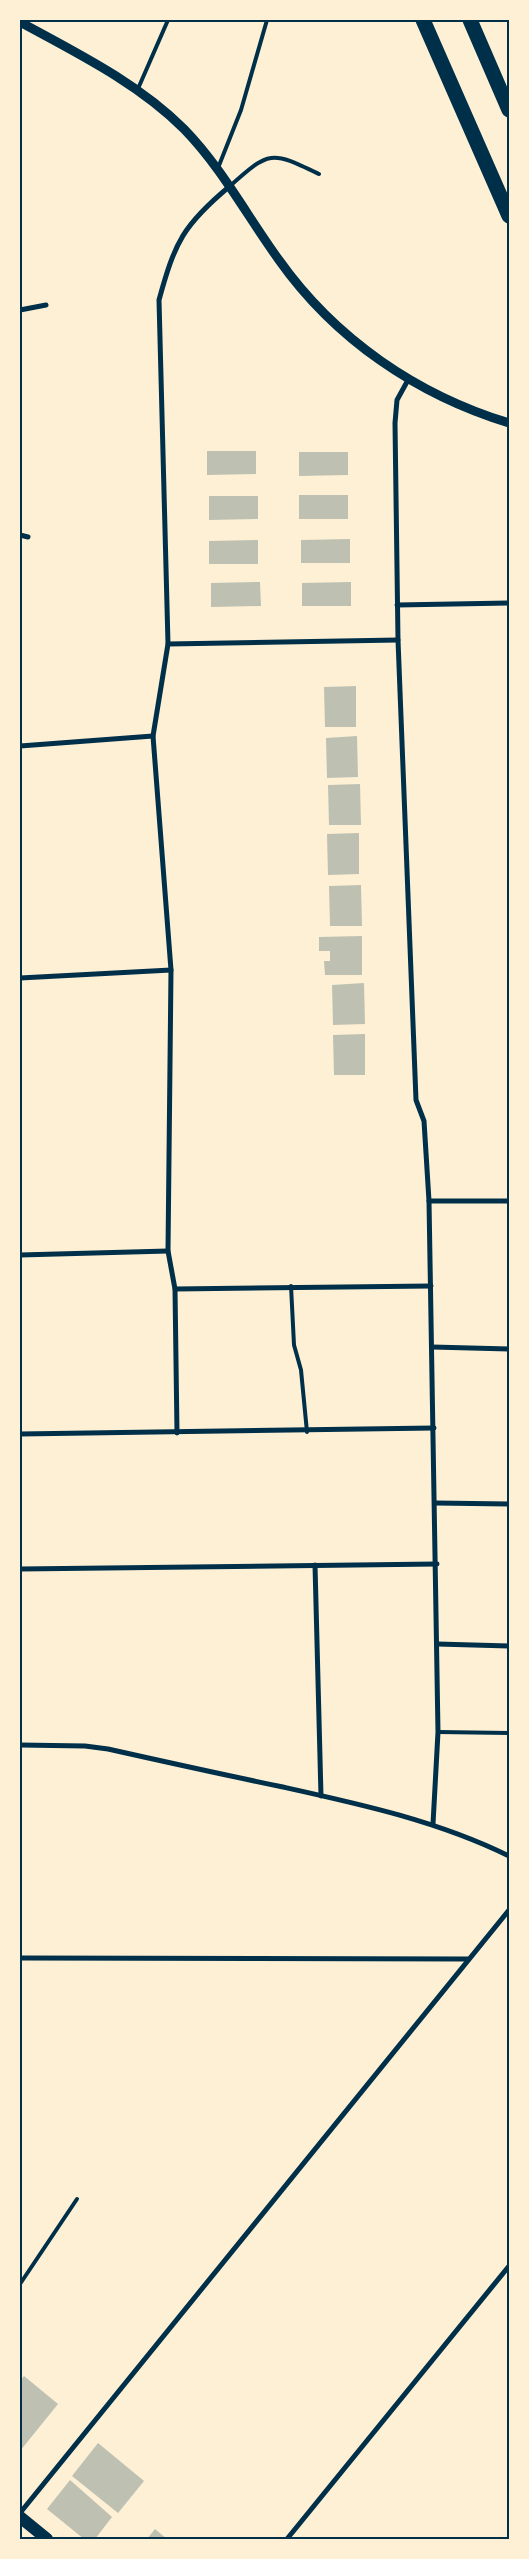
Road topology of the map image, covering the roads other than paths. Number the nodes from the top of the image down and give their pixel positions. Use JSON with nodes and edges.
{"nodes":[{"id":1,"x":168,"y":20,"type":"edge"},
{"id":2,"x":267,"y":20,"type":"edge"},
{"id":3,"x":424,"y":20,"type":"edge"},
{"id":4,"x":470,"y":20,"type":"edge"},
{"id":5,"x":20,"y":22,"type":"edge"},
{"id":6,"x":137,"y":91,"type":"junction"},
{"id":7,"x":509,"y":110,"type":"edge"},
{"id":8,"x":218,"y":170,"type":"junction"},
{"id":9,"x":319,"y":174,"type":"dead end"},
{"id":10,"x":230,"y":186,"type":"junction"},
{"id":11,"x":509,"y":216,"type":"edge"},
{"id":12,"x":46,"y":305,"type":"dead end"},
{"id":13,"x":20,"y":310,"type":"edge"},
{"id":14,"x":408,"y":380,"type":"junction"},
{"id":15,"x":509,"y":423,"type":"edge"},
{"id":16,"x":20,"y":535,"type":"edge"},
{"id":17,"x":28,"y":536,"type":"dead end"},
{"id":18,"x":509,"y":603,"type":"edge"},
{"id":19,"x":397,"y":605,"type":"junction"},
{"id":20,"x":398,"y":640,"type":"junction"},
{"id":21,"x":168,"y":644,"type":"junction"},
{"id":22,"x":153,"y":736,"type":"junction"},
{"id":23,"x":20,"y":746,"type":"edge"},
{"id":24,"x":171,"y":970,"type":"junction"},
{"id":25,"x":20,"y":978,"type":"edge"},
{"id":26,"x":429,"y":1201,"type":"junction"},
{"id":27,"x":509,"y":1201,"type":"edge"},
{"id":28,"x":168,"y":1251,"type":"junction"},
{"id":29,"x":20,"y":1256,"type":"edge"},
{"id":30,"x":291,"y":1286,"type":"junction"},
{"id":31,"x":431,"y":1286,"type":"junction"},
{"id":32,"x":175,"y":1290,"type":"junction"},
{"id":33,"x":432,"y":1347,"type":"junction"},
{"id":34,"x":509,"y":1349,"type":"edge"},
{"id":35,"x":434,"y":1428,"type":"junction"},
{"id":36,"x":178,"y":1432,"type":"junction"},
{"id":37,"x":307,"y":1432,"type":"junction"},
{"id":38,"x":20,"y":1434,"type":"edge"},
{"id":39,"x":436,"y":1503,"type":"junction"},
{"id":40,"x":509,"y":1504,"type":"edge"},
{"id":41,"x":437,"y":1564,"type":"junction"},
{"id":42,"x":315,"y":1565,"type":"junction"},
{"id":43,"x":20,"y":1569,"type":"edge"},
{"id":44,"x":437,"y":1644,"type":"junction"},
{"id":45,"x":509,"y":1646,"type":"edge"},
{"id":46,"x":438,"y":1732,"type":"junction"},
{"id":47,"x":509,"y":1733,"type":"edge"},
{"id":48,"x":20,"y":1745,"type":"edge"},
{"id":49,"x":321,"y":1796,"type":"junction"},
{"id":50,"x":433,"y":1824,"type":"junction"},
{"id":51,"x":509,"y":1856,"type":"edge"},
{"id":52,"x":509,"y":1910,"type":"edge"},
{"id":53,"x":20,"y":1958,"type":"edge"},
{"id":54,"x":468,"y":1959,"type":"junction"},
{"id":55,"x":77,"y":2199,"type":"dead end"},
{"id":56,"x":509,"y":2266,"type":"edge"},
{"id":57,"x":20,"y":2284,"type":"edge"},
{"id":58,"x":20,"y":2513,"type":"edge"},
{"id":59,"x":20,"y":2517,"type":"edge"},
{"id":60,"x":47,"y":2539,"type":"edge"},
{"id":61,"x":287,"y":2539,"type":"edge"}],
"edges":[{"from":1,"to":6,"type":"lane"},
{"from":2,"to":8,"type":"lane"},
{"from":3,"to":11,"type":"highway"},
{"from":4,"to":7,"type":"highway"},
{"from":5,"to":6,"type":"street"},
{"from":6,"to":8,"type":"street"},
{"from":8,"to":10,"type":"street"},
{"from":9,"to":10,"type":"lane"},
{"from":10,"to":14,"type":"street"},
{"from":10,"to":21,"type":"street"},
{"from":12,"to":13,"type":"street"},
{"from":14,"to":15,"type":"street"},
{"from":14,"to":19,"type":"street"},
{"from":16,"to":17,"type":"street"},
{"from":18,"to":19,"type":"street"},
{"from":19,"to":20,"type":"street"},
{"from":20,"to":21,"type":"street"},
{"from":20,"to":26,"type":"street"},
{"from":21,"to":22,"type":"street"},
{"from":22,"to":23,"type":"street"},
{"from":22,"to":24,"type":"street"},
{"from":24,"to":25,"type":"street"},
{"from":24,"to":28,"type":"street"},
{"from":26,"to":27,"type":"street"},
{"from":26,"to":31,"type":"street"},
{"from":28,"to":29,"type":"street"},
{"from":28,"to":32,"type":"street"},
{"from":30,"to":31,"type":"street"},
{"from":30,"to":32,"type":"street"},
{"from":30,"to":37,"type":"lane"},
{"from":31,"to":33,"type":"street"},
{"from":32,"to":36,"type":"street"},
{"from":33,"to":34,"type":"street"},
{"from":33,"to":35,"type":"street"},
{"from":35,"to":37,"type":"street"},
{"from":35,"to":39,"type":"street"},
{"from":36,"to":37,"type":"street"},
{"from":36,"to":38,"type":"street"},
{"from":39,"to":40,"type":"street"},
{"from":39,"to":41,"type":"street"},
{"from":41,"to":42,"type":"street"},
{"from":41,"to":44,"type":"street"},
{"from":42,"to":43,"type":"street"},
{"from":42,"to":49,"type":"street"},
{"from":44,"to":45,"type":"street"},
{"from":44,"to":46,"type":"street"},
{"from":46,"to":47,"type":"lane"},
{"from":46,"to":50,"type":"street"},
{"from":48,"to":49,"type":"street"},
{"from":49,"to":50,"type":"street"},
{"from":50,"to":51,"type":"street"},
{"from":52,"to":54,"type":"street"},
{"from":53,"to":54,"type":"street"},
{"from":54,"to":58,"type":"street"},
{"from":55,"to":57,"type":"lane"},
{"from":56,"to":61,"type":"street"},
{"from":59,"to":60,"type":"main road"}]}
